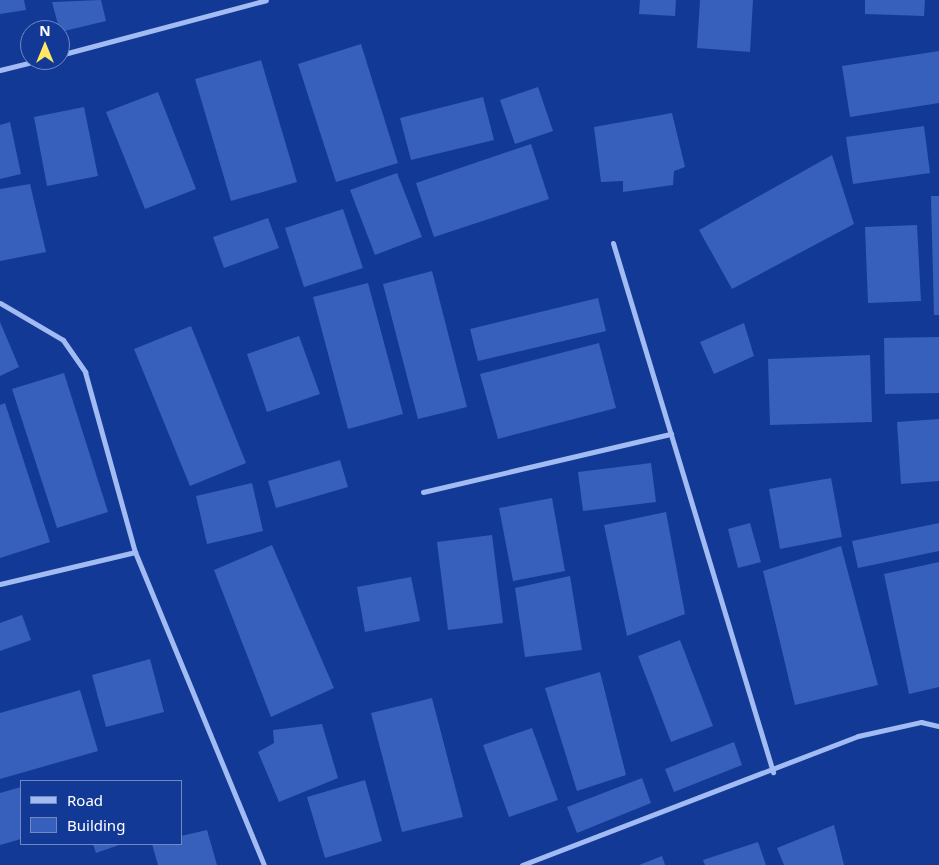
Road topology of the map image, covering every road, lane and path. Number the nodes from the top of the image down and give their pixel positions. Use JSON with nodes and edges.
{"nodes":[{"id":1,"x":266,"y":0,"type":"edge"},
{"id":2,"x":70,"y":52,"type":"edge"},
{"id":3,"x":20,"y":65,"type":"edge"},
{"id":4,"x":0,"y":70,"type":"edge"},
{"id":5,"x":614,"y":243,"type":"dead end"},
{"id":6,"x":0,"y":303,"type":"edge"},
{"id":7,"x":671,"y":434,"type":"junction"},
{"id":8,"x":423,"y":492,"type":"dead end"},
{"id":9,"x":135,"y":552,"type":"junction"},
{"id":10,"x":0,"y":584,"type":"edge"},
{"id":11,"x":939,"y":726,"type":"edge"},
{"id":12,"x":773,"y":772,"type":"junction"},
{"id":13,"x":264,"y":865,"type":"edge"},
{"id":14,"x":522,"y":865,"type":"edge"}],
"edges":[{"from":1,"to":2,"type":"street"},
{"from":3,"to":4,"type":"street"},
{"from":5,"to":7,"type":"street"},
{"from":6,"to":9,"type":"street"},
{"from":7,"to":8,"type":"street"},
{"from":7,"to":12,"type":"street"},
{"from":9,"to":10,"type":"street"},
{"from":9,"to":13,"type":"street"},
{"from":11,"to":12,"type":"street"},
{"from":12,"to":14,"type":"street"}]}
